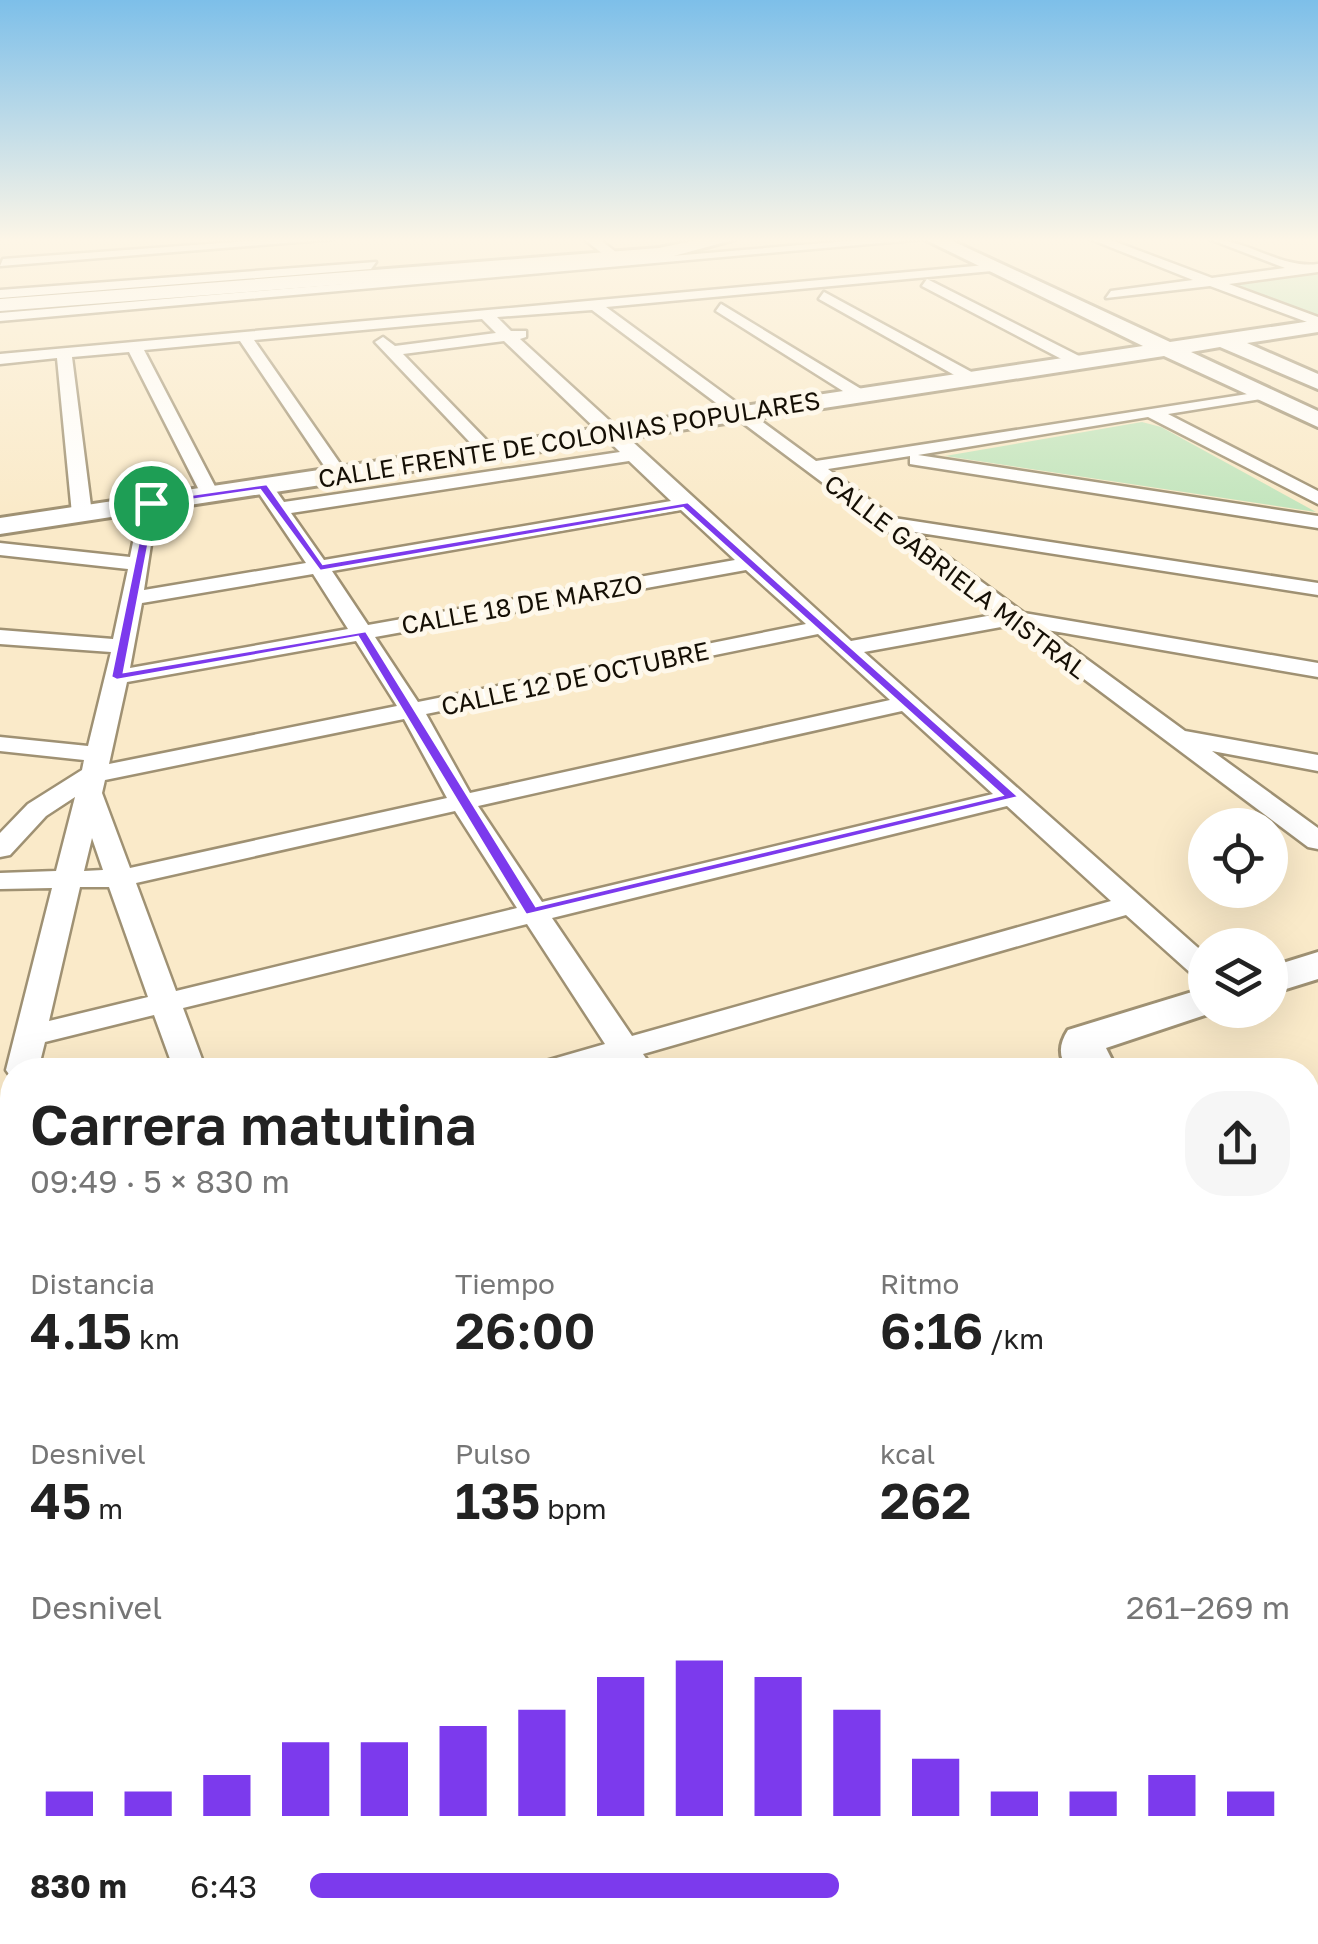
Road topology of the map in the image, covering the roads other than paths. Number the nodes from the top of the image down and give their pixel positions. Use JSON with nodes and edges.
{"nodes":[{"id":1,"x":338,"y":330,"type":"edge"},
{"id":2,"x":371,"y":330,"type":"edge"},
{"id":3,"x":501,"y":330,"type":"edge"},
{"id":4,"x":620,"y":330,"type":"edge"},
{"id":5,"x":756,"y":330,"type":"edge"},
{"id":6,"x":884,"y":330,"type":"edge"},
{"id":7,"x":1017,"y":330,"type":"edge"},
{"id":8,"x":1115,"y":330,"type":"edge"},
{"id":9,"x":1196,"y":330,"type":"edge"},
{"id":10,"x":1291,"y":330,"type":"edge"},
{"id":11,"x":543,"y":331,"type":"dead end"},
{"id":12,"x":507,"y":336,"type":"junction"},
{"id":13,"x":1318,"y":336,"type":"edge"},
{"id":14,"x":245,"y":338,"type":"junction"},
{"id":15,"x":1229,"y":343,"type":"junction"},
{"id":16,"x":135,"y":348,"type":"junction"},
{"id":17,"x":392,"y":351,"type":"junction"},
{"id":18,"x":1159,"y":352,"type":"junction"},
{"id":19,"x":64,"y":354,"type":"junction"},
{"id":20,"x":0,"y":359,"type":"edge"},
{"id":21,"x":1080,"y":362,"type":"junction"},
{"id":22,"x":971,"y":378,"type":"junction"},
{"id":23,"x":1318,"y":382,"type":"edge"},
{"id":24,"x":1262,"y":394,"type":"junction"},
{"id":25,"x":860,"y":395,"type":"junction"},
{"id":26,"x":1149,"y":411,"type":"junction"},
{"id":27,"x":740,"y":413,"type":"junction"},
{"id":28,"x":1318,"y":420,"type":"edge"},
{"id":29,"x":612,"y":433,"type":"junction"},
{"id":30,"x":488,"y":451,"type":"junction"},
{"id":31,"x":634,"y":454,"type":"junction"},
{"id":32,"x":886,"y":456,"type":"junction"},
{"id":33,"x":810,"y":467,"type":"junction"},
{"id":34,"x":339,"y":475,"type":"junction"},
{"id":35,"x":263,"y":486,"type":"junction"},
{"id":36,"x":210,"y":494,"type":"junction"},
{"id":37,"x":1318,"y":498,"type":"edge"},
{"id":38,"x":151,"y":503,"type":"junction"},
{"id":39,"x":685,"y":504,"type":"junction"},
{"id":40,"x":279,"y":510,"type":"junction"},
{"id":41,"x":82,"y":514,"type":"junction"},
{"id":42,"x":882,"y":522,"type":"junction"},
{"id":43,"x":1318,"y":522,"type":"edge"},
{"id":44,"x":0,"y":526,"type":"edge"},
{"id":45,"x":0,"y":548,"type":"edge"},
{"id":46,"x":750,"y":563,"type":"junction"},
{"id":47,"x":138,"y":564,"type":"junction"},
{"id":48,"x":320,"y":568,"type":"junction"},
{"id":49,"x":1318,"y":589,"type":"edge"},
{"id":50,"x":131,"y":598,"type":"junction"},
{"id":51,"x":1015,"y":618,"type":"junction"},
{"id":52,"x":822,"y":627,"type":"junction"},
{"id":53,"x":362,"y":633,"type":"junction"},
{"id":54,"x":0,"y":637,"type":"edge"},
{"id":55,"x":120,"y":646,"type":"junction"},
{"id":56,"x":844,"y":649,"type":"junction"},
{"id":57,"x":1318,"y":670,"type":"edge"},
{"id":58,"x":117,"y":677,"type":"junction"},
{"id":59,"x":907,"y":703,"type":"junction"},
{"id":60,"x":412,"y":711,"type":"junction"},
{"id":61,"x":1169,"y":735,"type":"junction"},
{"id":62,"x":0,"y":744,"type":"edge"},
{"id":63,"x":1318,"y":762,"type":"edge"},
{"id":64,"x":93,"y":774,"type":"junction"},
{"id":65,"x":1012,"y":797,"type":"junction"},
{"id":66,"x":463,"y":804,"type":"junction"},
{"id":67,"x":1318,"y":841,"type":"edge"},
{"id":68,"x":0,"y":849,"type":"edge"},
{"id":69,"x":121,"y":878,"type":"junction"},
{"id":70,"x":0,"y":881,"type":"edge"},
{"id":71,"x":67,"y":881,"type":"junction"},
{"id":72,"x":1132,"y":904,"type":"junction"},
{"id":73,"x":532,"y":912,"type":"junction"},
{"id":74,"x":1188,"y":955,"type":"edge"},
{"id":75,"x":1318,"y":965,"type":"edge"},
{"id":76,"x":1288,"y":974,"type":"edge"},
{"id":77,"x":168,"y":1002,"type":"junction"},
{"id":78,"x":1188,"y":1006,"type":"edge"},
{"id":79,"x":19,"y":1054,"type":"edge"},
{"id":80,"x":186,"y":1058,"type":"edge"},
{"id":81,"x":630,"y":1058,"type":"edge"},
{"id":82,"x":634,"y":1058,"type":"edge"},
{"id":83,"x":1088,"y":1058,"type":"edge"}],
"edges":[{"from":1,"to":14,"type":"street"},
{"from":2,"to":17,"type":"street"},
{"from":3,"to":12,"type":"street"},
{"from":4,"to":27,"type":"street","name":"CALLE GABRIELA MISTRAL"},
{"from":5,"to":25,"type":"street"},
{"from":6,"to":22,"type":"street"},
{"from":7,"to":21,"type":"street"},
{"from":8,"to":18,"type":"main road"},
{"from":9,"to":15,"type":"main road"},
{"from":10,"to":15,"type":"main road"},
{"from":11,"to":12,"type":"street"},
{"from":12,"to":17,"type":"street"},
{"from":12,"to":29,"type":"street"},
{"from":13,"to":15,"type":"main road"},
{"from":14,"to":16,"type":"street"},
{"from":14,"to":34,"type":"street"},
{"from":15,"to":18,"type":"main road","name":"CALLE FRENTE DE COLONIAS POPULARES"},
{"from":15,"to":23,"type":"main road"},
{"from":16,"to":19,"type":"street"},
{"from":16,"to":36,"type":"street"},
{"from":17,"to":30,"type":"street"},
{"from":18,"to":21,"type":"main road","name":"CALLE FRENTE DE COLONIAS POPULARES"},
{"from":18,"to":24,"type":"main road"},
{"from":19,"to":20,"type":"street"},
{"from":19,"to":41,"type":"street"},
{"from":21,"to":22,"type":"main road","name":"CALLE FRENTE DE COLONIAS POPULARES"},
{"from":22,"to":25,"type":"main road","name":"CALLE FRENTE DE COLONIAS POPULARES"},
{"from":24,"to":26,"type":"street"},
{"from":24,"to":28,"type":"main road"},
{"from":25,"to":27,"type":"main road","name":"CALLE FRENTE DE COLONIAS POPULARES"},
{"from":26,"to":32,"type":"street"},
{"from":26,"to":37,"type":"street"},
{"from":27,"to":29,"type":"main road","name":"CALLE FRENTE DE COLONIAS POPULARES"},
{"from":27,"to":33,"type":"street","name":"CALLE GABRIELA MISTRAL"},
{"from":29,"to":30,"type":"main road","name":"CALLE FRENTE DE COLONIAS POPULARES"},
{"from":29,"to":31,"type":"street"},
{"from":30,"to":34,"type":"main road","name":"CALLE FRENTE DE COLONIAS POPULARES"},
{"from":31,"to":39,"type":"street"},
{"from":31,"to":40,"type":"street"},
{"from":32,"to":33,"type":"street"},
{"from":32,"to":43,"type":"street"},
{"from":33,"to":42,"type":"street","name":"CALLE GABRIELA MISTRAL"},
{"from":34,"to":35,"type":"main road","name":"CALLE FRENTE DE COLONIAS POPULARES"},
{"from":35,"to":36,"type":"main road","name":"CALLE FRENTE DE COLONIAS POPULARES"},
{"from":35,"to":40,"type":"street"},
{"from":36,"to":38,"type":"main road","name":"CALLE FRENTE DE COLONIAS POPULARES"},
{"from":38,"to":41,"type":"main road","name":"CALLE FRENTE DE COLONIAS POPULARES"},
{"from":38,"to":47,"type":"street"},
{"from":39,"to":46,"type":"street"},
{"from":39,"to":48,"type":"street"},
{"from":40,"to":48,"type":"street"},
{"from":41,"to":44,"type":"main road","name":"CALLE FRENTE DE COLONIAS POPULARES"},
{"from":42,"to":49,"type":"street"},
{"from":42,"to":51,"type":"street","name":"CALLE GABRIELA MISTRAL"},
{"from":45,"to":47,"type":"street"},
{"from":46,"to":52,"type":"street"},
{"from":46,"to":53,"type":"street","name":"CALLE 18 DE MARZO"},
{"from":47,"to":50,"type":"street"},
{"from":48,"to":50,"type":"street"},
{"from":48,"to":53,"type":"street"},
{"from":50,"to":55,"type":"street"},
{"from":51,"to":56,"type":"street"},
{"from":51,"to":57,"type":"street"},
{"from":51,"to":61,"type":"street","name":"CALLE GABRIELA MISTRAL"},
{"from":52,"to":56,"type":"street"},
{"from":52,"to":60,"type":"street","name":"CALLE 12 DE OCTUBRE"},
{"from":53,"to":58,"type":"street","name":"CALLE 18 DE MARZO"},
{"from":53,"to":60,"type":"street"},
{"from":54,"to":55,"type":"street"},
{"from":55,"to":58,"type":"street"},
{"from":56,"to":59,"type":"street"},
{"from":58,"to":64,"type":"street"},
{"from":59,"to":65,"type":"street"},
{"from":59,"to":66,"type":"street"},
{"from":60,"to":64,"type":"street","name":"CALLE 12 DE OCTUBRE"},
{"from":60,"to":66,"type":"street"},
{"from":61,"to":63,"type":"street"},
{"from":61,"to":67,"type":"street","name":"CALLE GABRIELA MISTRAL"},
{"from":62,"to":64,"type":"street"},
{"from":64,"to":68,"type":"street"},
{"from":64,"to":69,"type":"street"},
{"from":64,"to":71,"type":"street"},
{"from":65,"to":72,"type":"street"},
{"from":65,"to":73,"type":"street"},
{"from":66,"to":69,"type":"street"},
{"from":66,"to":73,"type":"street"},
{"from":69,"to":71,"type":"street"},
{"from":69,"to":77,"type":"street"},
{"from":70,"to":71,"type":"street"},
{"from":71,"to":79,"type":"street"},
{"from":72,"to":74,"type":"street"},
{"from":72,"to":82,"type":"street"},
{"from":73,"to":77,"type":"street"},
{"from":73,"to":81,"type":"street"},
{"from":75,"to":76,"type":"main road"},
{"from":77,"to":79,"type":"street"},
{"from":77,"to":80,"type":"street"},
{"from":78,"to":83,"type":"main road"}]}
